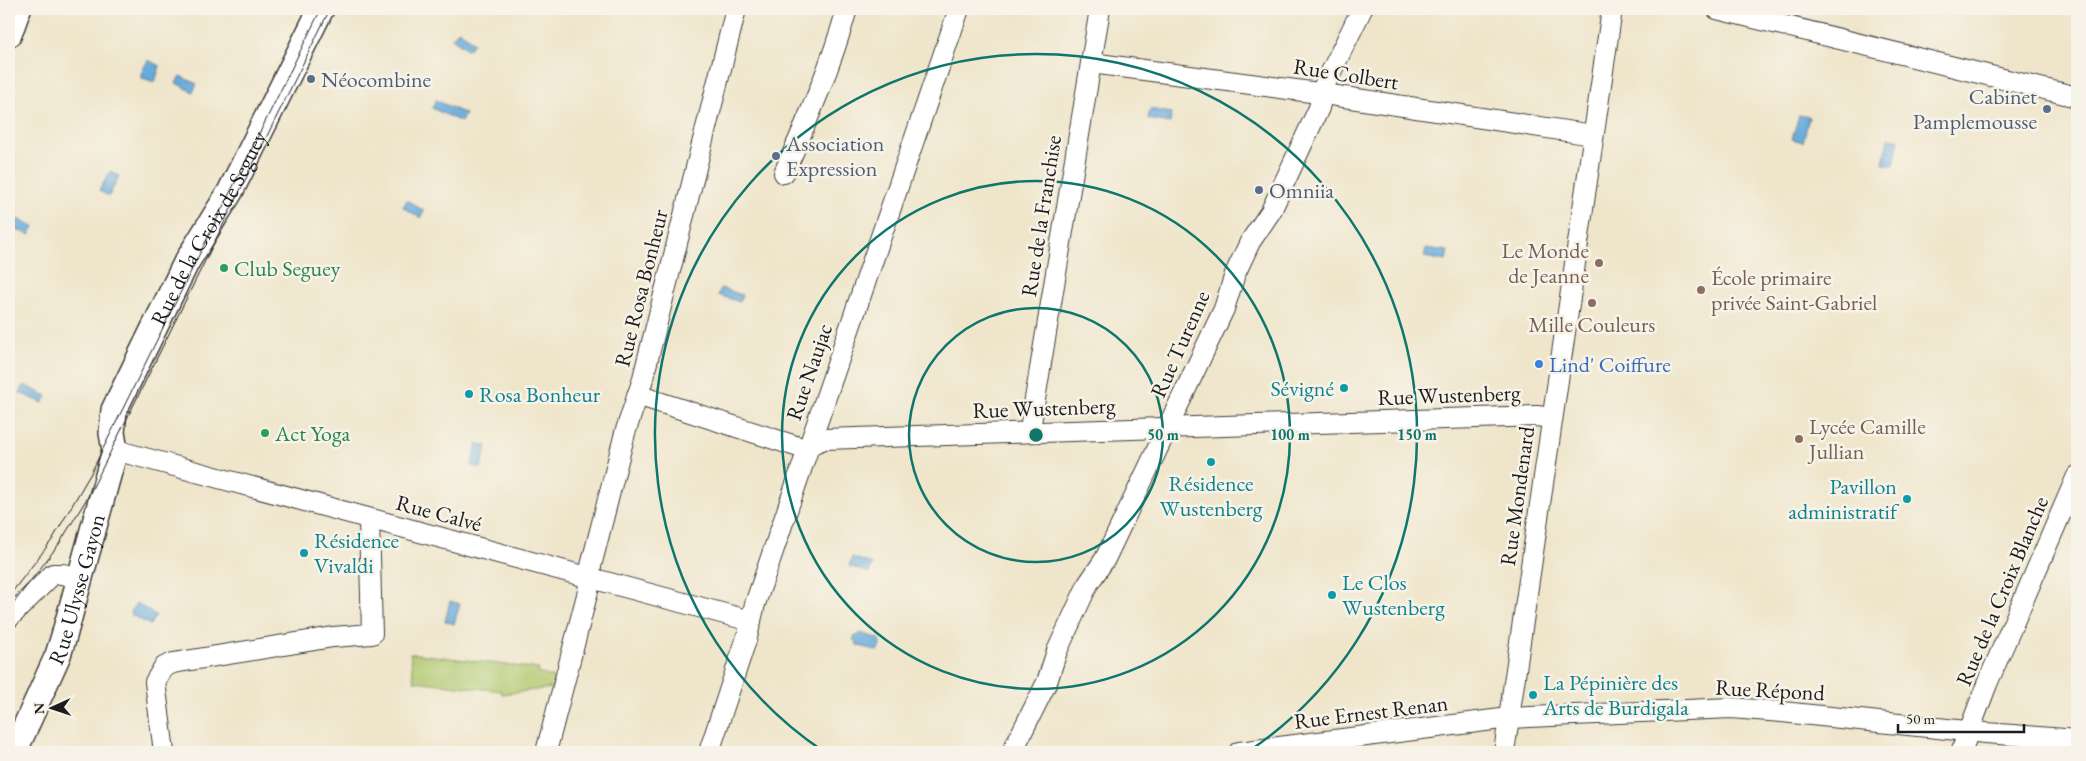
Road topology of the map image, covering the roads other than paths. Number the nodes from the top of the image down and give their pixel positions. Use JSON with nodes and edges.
{"nodes":[{"id":1,"x":18,"y":9,"type":"edge"},
{"id":2,"x":321,"y":9,"type":"edge"},
{"id":3,"x":736,"y":9,"type":"edge"},
{"id":4,"x":847,"y":9,"type":"edge"},
{"id":5,"x":959,"y":9,"type":"edge"},
{"id":6,"x":1100,"y":9,"type":"edge"},
{"id":7,"x":1362,"y":9,"type":"edge"},
{"id":8,"x":1612,"y":9,"type":"edge"},
{"id":9,"x":1717,"y":9,"type":"edge"},
{"id":10,"x":1760,"y":14,"type":"edge"},
{"id":11,"x":9,"y":34,"type":"edge"},
{"id":12,"x":1090,"y":63,"type":"junction"},
{"id":13,"x":1322,"y":94,"type":"junction"},
{"id":14,"x":2077,"y":97,"type":"edge"},
{"id":15,"x":1593,"y":135,"type":"junction"},
{"id":16,"x":784,"y":172,"type":"dead end"},
{"id":17,"x":637,"y":395,"type":"junction"},
{"id":18,"x":1552,"y":418,"type":"junction"},
{"id":19,"x":1168,"y":427,"type":"junction"},
{"id":20,"x":1031,"y":432,"type":"junction"},
{"id":21,"x":808,"y":446,"type":"junction"},
{"id":22,"x":115,"y":450,"type":"junction"},
{"id":23,"x":2077,"y":476,"type":"edge"},
{"id":24,"x":369,"y":519,"type":"junction"},
{"id":25,"x":590,"y":578,"type":"junction"},
{"id":26,"x":81,"y":579,"type":"junction"},
{"id":27,"x":9,"y":618,"type":"edge"},
{"id":28,"x":751,"y":621,"type":"junction"},
{"id":29,"x":1509,"y":718,"type":"junction"},
{"id":30,"x":1968,"y":731,"type":"junction"},
{"id":31,"x":2077,"y":740,"type":"edge"},
{"id":32,"x":14,"y":752,"type":"edge"},
{"id":33,"x":164,"y":752,"type":"edge"},
{"id":34,"x":546,"y":752,"type":"edge"},
{"id":35,"x":709,"y":752,"type":"edge"},
{"id":36,"x":1012,"y":752,"type":"edge"},
{"id":37,"x":1239,"y":752,"type":"edge"},
{"id":38,"x":1504,"y":752,"type":"edge"},
{"id":39,"x":1511,"y":752,"type":"edge"},
{"id":40,"x":1961,"y":752,"type":"edge"}],
"edges":[{"from":1,"to":11,"type":"main road"},
{"from":2,"to":22,"type":"main road","name":"Rue de la Croix de Seguey"},
{"from":3,"to":17,"type":"street","name":"Rue Rosa Bonheur"},
{"from":4,"to":16,"type":"street"},
{"from":5,"to":21,"type":"street","name":"Rue Naujac"},
{"from":6,"to":12,"type":"street","name":"Rue de la Franchise"},
{"from":7,"to":13,"type":"street","name":"Rue Turenne"},
{"from":8,"to":15,"type":"street","name":"Rue Mondenard"},
{"from":9,"to":10,"type":"street"},
{"from":10,"to":14,"type":"street"},
{"from":12,"to":13,"type":"street","name":"Rue Colbert"},
{"from":12,"to":20,"type":"street","name":"Rue de la Franchise"},
{"from":13,"to":15,"type":"street","name":"Rue Colbert"},
{"from":13,"to":19,"type":"street","name":"Rue Turenne"},
{"from":15,"to":18,"type":"street","name":"Rue Mondenard"},
{"from":17,"to":21,"type":"street","name":"Rue Wustenberg"},
{"from":17,"to":25,"type":"street","name":"Rue Rosa Bonheur"},
{"from":18,"to":19,"type":"street","name":"Rue Wustenberg"},
{"from":18,"to":29,"type":"street","name":"Rue Mondenard"},
{"from":19,"to":20,"type":"street","name":"Rue Wustenberg"},
{"from":19,"to":36,"type":"street","name":"Rue Turenne"},
{"from":20,"to":21,"type":"street","name":"Rue Wustenberg"},
{"from":21,"to":28,"type":"street","name":"Rue Naujac"},
{"from":22,"to":24,"type":"street","name":"Rue Calvé"},
{"from":22,"to":26,"type":"main road","name":"Rue Ulysse Gayon"},
{"from":23,"to":30,"type":"street","name":"Rue de la Croix Blanche"},
{"from":24,"to":25,"type":"street","name":"Rue Calvé"},
{"from":24,"to":33,"type":"street"},
{"from":25,"to":28,"type":"street","name":"Rue Calvé"},
{"from":25,"to":34,"type":"street","name":"Rue Rosa Bonheur"},
{"from":26,"to":27,"type":"street"},
{"from":26,"to":32,"type":"main road","name":"Rue Ulysse Gayon"},
{"from":28,"to":35,"type":"street","name":"Rue Naujac"},
{"from":29,"to":30,"type":"street","name":"Rue Répond"},
{"from":29,"to":37,"type":"street","name":"Rue Ernest Renan"},
{"from":29,"to":38,"type":"street","name":"Rue Mondenard"},
{"from":29,"to":39,"type":"street"},
{"from":30,"to":31,"type":"street","name":"Rue Répond"},
{"from":30,"to":40,"type":"street","name":"Rue de la Croix Blanche"}]}
